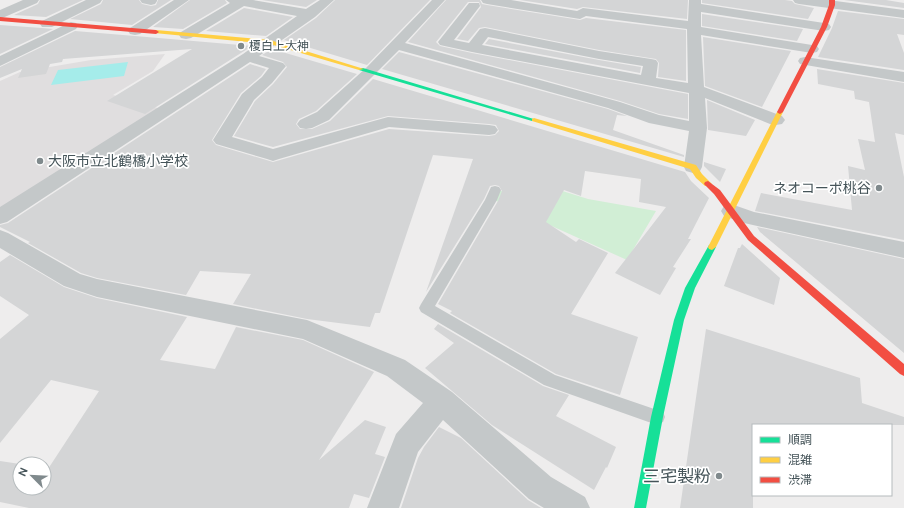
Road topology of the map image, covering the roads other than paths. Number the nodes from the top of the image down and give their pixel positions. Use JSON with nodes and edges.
{"nodes":[{"id":1,"x":33,"y":0,"type":"edge"},
{"id":2,"x":96,"y":0,"type":"edge"},
{"id":3,"x":183,"y":0,"type":"edge"},
{"id":4,"x":328,"y":0,"type":"edge"},
{"id":5,"x":439,"y":0,"type":"edge"},
{"id":6,"x":798,"y":0,"type":"edge"},
{"id":7,"x":237,"y":1,"type":"edge"},
{"id":8,"x":472,"y":2,"type":"edge"},
{"id":9,"x":516,"y":2,"type":"edge"},
{"id":10,"x":832,"y":2,"type":"edge"},
{"id":11,"x":695,"y":4,"type":"edge"},
{"id":12,"x":310,"y":14,"type":"junction"},
{"id":13,"x":904,"y":14,"type":"edge"},
{"id":14,"x":0,"y":15,"type":"edge"},
{"id":15,"x":0,"y":20,"type":"edge"},
{"id":16,"x":47,"y":24,"type":"junction"},
{"id":17,"x":71,"y":26,"type":"junction"},
{"id":18,"x":824,"y":27,"type":"junction"},
{"id":19,"x":694,"y":28,"type":"junction"},
{"id":20,"x":135,"y":31,"type":"junction"},
{"id":21,"x":186,"y":35,"type":"junction"},
{"id":22,"x":270,"y":42,"type":"junction"},
{"id":23,"x":396,"y":45,"type":"junction"},
{"id":24,"x":809,"y":55,"type":"junction"},
{"id":25,"x":248,"y":57,"type":"junction"},
{"id":26,"x":0,"y":62,"type":"edge"},
{"id":27,"x":371,"y":71,"type":"junction"},
{"id":28,"x":904,"y":77,"type":"edge"},
{"id":29,"x":698,"y":90,"type":"junction"},
{"id":30,"x":776,"y":120,"type":"junction"},
{"id":31,"x":306,"y":124,"type":"dead end"},
{"id":32,"x":698,"y":128,"type":"junction"},
{"id":33,"x":489,"y":130,"type":"dead end"},
{"id":34,"x":692,"y":167,"type":"junction"},
{"id":35,"x":495,"y":190,"type":"dead end"},
{"id":36,"x":731,"y":211,"type":"junction"},
{"id":37,"x":0,"y":217,"type":"edge"},
{"id":38,"x":0,"y":238,"type":"edge"},
{"id":39,"x":904,"y":250,"type":"edge"},
{"id":40,"x":904,"y":371,"type":"edge"},
{"id":41,"x":442,"y":401,"type":"junction"},
{"id":42,"x":657,"y":417,"type":"junction"},
{"id":43,"x":383,"y":508,"type":"edge"},
{"id":44,"x":574,"y":508,"type":"edge"},
{"id":45,"x":640,"y":508,"type":"edge"}],
"edges":[{"from":1,"to":14,"type":"street"},
{"from":2,"to":16,"type":"street"},
{"from":3,"to":20,"type":"street"},
{"from":4,"to":12,"type":"street"},
{"from":5,"to":8,"type":"street"},
{"from":5,"to":23,"type":"street"},
{"from":6,"to":10,"type":"street"},
{"from":7,"to":12,"type":"street"},
{"from":7,"to":21,"type":"street"},
{"from":8,"to":9,"type":"street"},
{"from":8,"to":29,"type":"street"},
{"from":9,"to":19,"type":"street"},
{"from":10,"to":13,"type":"street"},
{"from":10,"to":18,"type":"street"},
{"from":11,"to":18,"type":"street"},
{"from":11,"to":19,"type":"street"},
{"from":12,"to":22,"type":"street"},
{"from":15,"to":16,"type":"street"},
{"from":16,"to":17,"type":"street"},
{"from":17,"to":20,"type":"street"},
{"from":17,"to":26,"type":"street"},
{"from":18,"to":24,"type":"street"},
{"from":19,"to":24,"type":"street"},
{"from":19,"to":29,"type":"street"},
{"from":20,"to":21,"type":"street"},
{"from":21,"to":22,"type":"street"},
{"from":22,"to":25,"type":"street"},
{"from":22,"to":27,"type":"street"},
{"from":23,"to":27,"type":"street"},
{"from":23,"to":32,"type":"street"},
{"from":24,"to":28,"type":"street"},
{"from":24,"to":30,"type":"street"},
{"from":25,"to":33,"type":"street"},
{"from":25,"to":37,"type":"street"},
{"from":27,"to":31,"type":"street"},
{"from":27,"to":34,"type":"street"},
{"from":29,"to":30,"type":"street"},
{"from":29,"to":32,"type":"street"},
{"from":30,"to":36,"type":"street"},
{"from":32,"to":34,"type":"street"},
{"from":34,"to":36,"type":"street"},
{"from":35,"to":42,"type":"lane"},
{"from":36,"to":39,"type":"street"},
{"from":36,"to":40,"type":"street"},
{"from":36,"to":42,"type":"street"},
{"from":38,"to":41,"type":"street"},
{"from":41,"to":43,"type":"street"},
{"from":41,"to":44,"type":"street"},
{"from":42,"to":45,"type":"street"}]}
